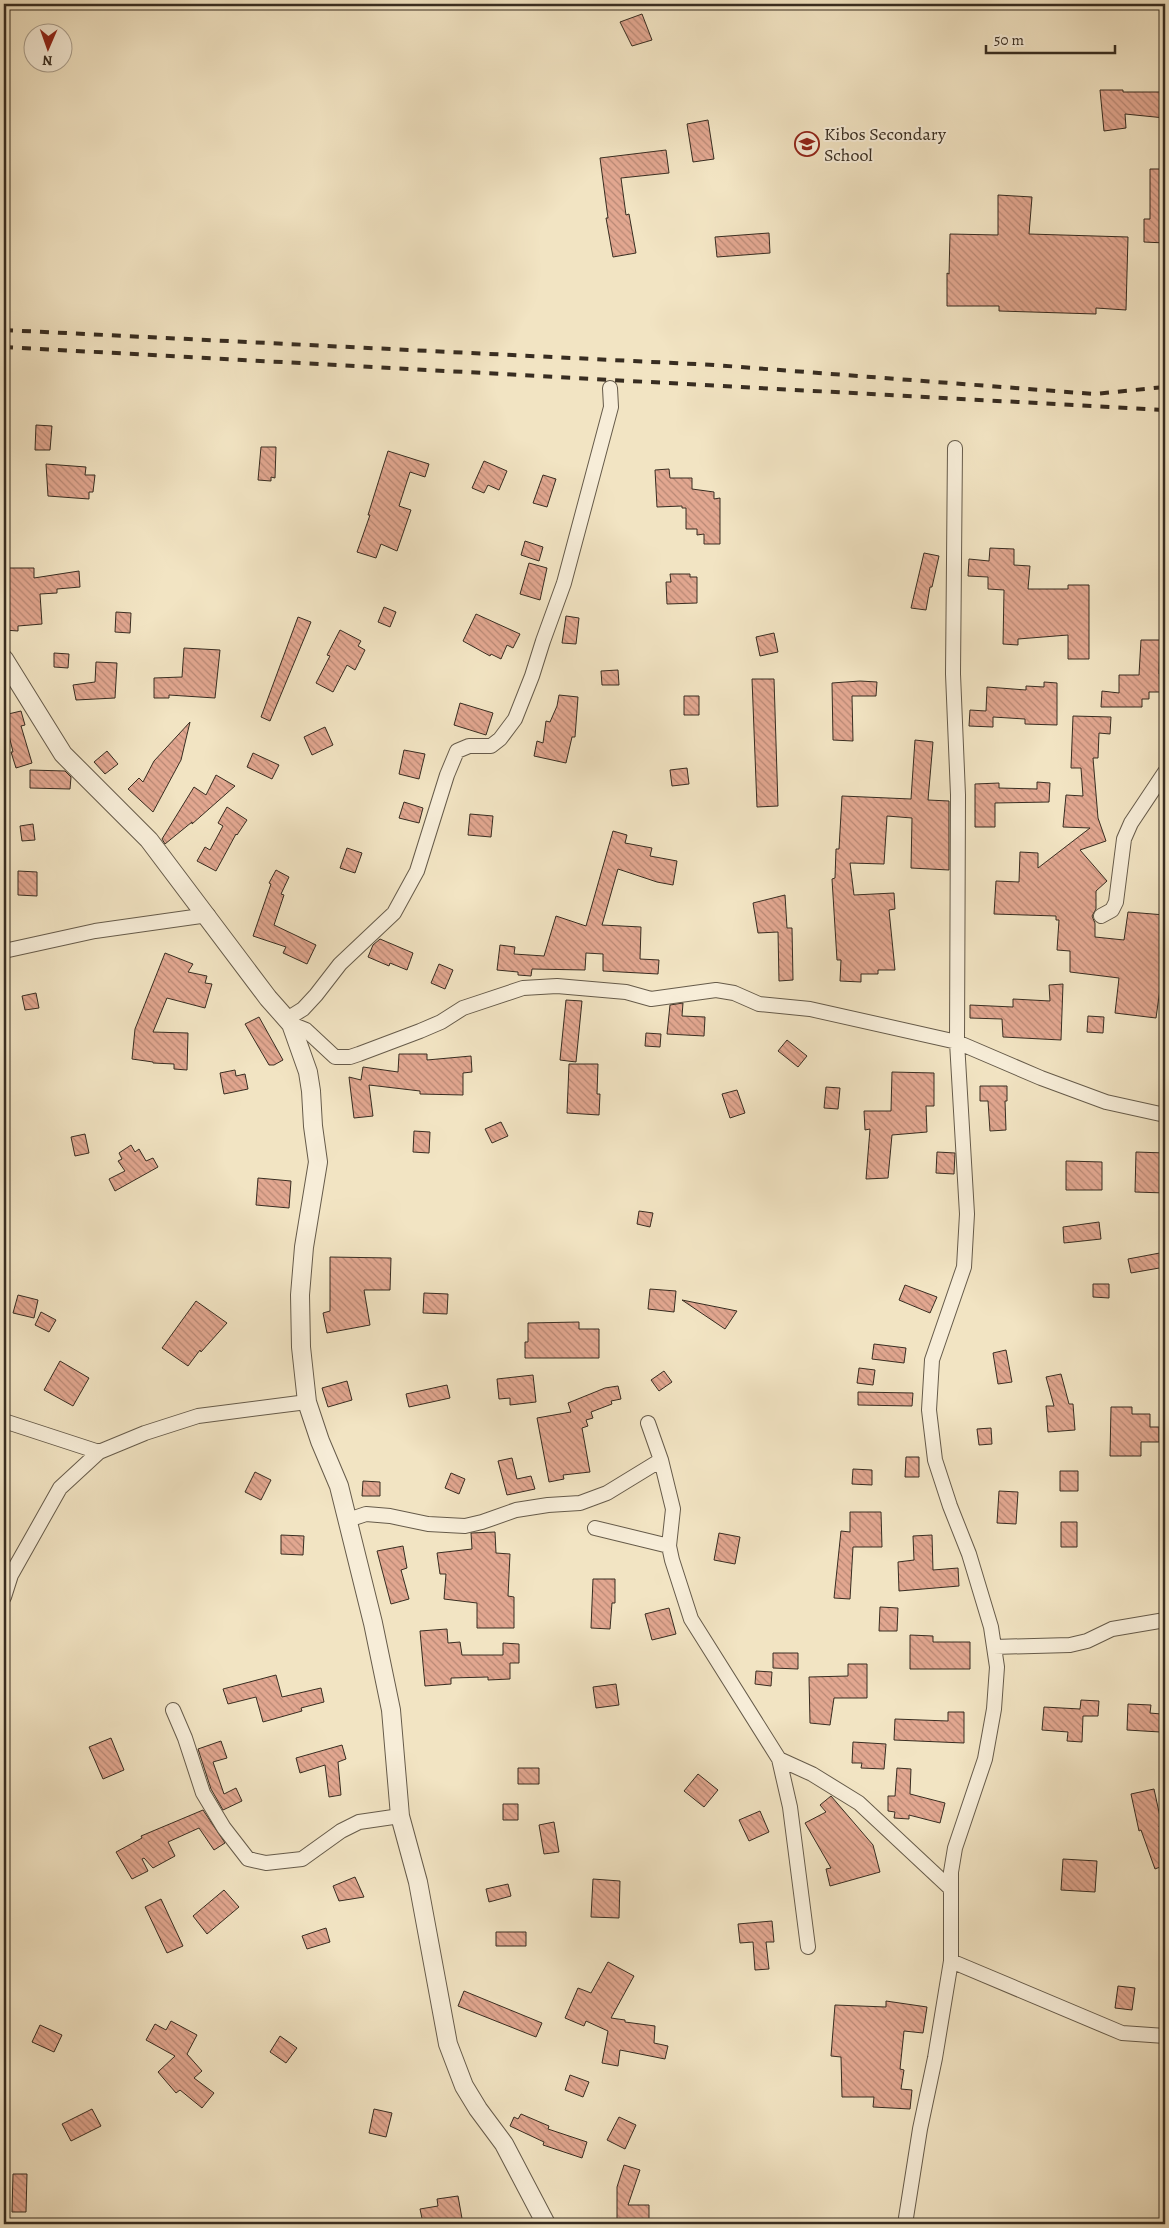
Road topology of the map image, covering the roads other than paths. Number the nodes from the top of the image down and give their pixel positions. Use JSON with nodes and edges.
{"nodes":[{"id":1,"x":610,"y":388,"type":"dead end"},
{"id":2,"x":955,"y":448,"type":"dead end"},
{"id":3,"x":4,"y":659,"type":"edge"},
{"id":4,"x":1165,"y":772,"type":"edge"},
{"id":5,"x":208,"y":915,"type":"junction"},
{"id":6,"x":1101,"y":916,"type":"dead end"},
{"id":7,"x":4,"y":950,"type":"edge"},
{"id":8,"x":289,"y":1022,"type":"junction"},
{"id":9,"x":958,"y":1042,"type":"junction"},
{"id":10,"x":1165,"y":1115,"type":"edge"},
{"id":11,"x":307,"y":1402,"type":"junction"},
{"id":12,"x":4,"y":1421,"type":"edge"},
{"id":13,"x":648,"y":1423,"type":"dead end"},
{"id":14,"x":99,"y":1452,"type":"junction"},
{"id":15,"x":661,"y":1460,"type":"junction"},
{"id":16,"x":348,"y":1520,"type":"junction"},
{"id":17,"x":595,"y":1528,"type":"dead end"},
{"id":18,"x":669,"y":1546,"type":"junction"},
{"id":19,"x":4,"y":1597,"type":"edge"},
{"id":20,"x":1165,"y":1620,"type":"edge"},
{"id":21,"x":994,"y":1646,"type":"junction"},
{"id":22,"x":173,"y":1710,"type":"dead end"},
{"id":23,"x":778,"y":1759,"type":"junction"},
{"id":24,"x":400,"y":1816,"type":"junction"},
{"id":25,"x":951,"y":1889,"type":"junction"},
{"id":26,"x":808,"y":1946,"type":"dead end"},
{"id":27,"x":951,"y":1962,"type":"junction"},
{"id":28,"x":1165,"y":2036,"type":"edge"},
{"id":29,"x":546,"y":2224,"type":"edge"},
{"id":30,"x":905,"y":2224,"type":"edge"}],
"edges":[{"from":1,"to":8,"type":"street"},
{"from":2,"to":9,"type":"street"},
{"from":3,"to":5,"type":"street"},
{"from":4,"to":6,"type":"street"},
{"from":5,"to":7,"type":"street"},
{"from":5,"to":8,"type":"street"},
{"from":8,"to":9,"type":"street"},
{"from":8,"to":11,"type":"street"},
{"from":9,"to":10,"type":"street"},
{"from":9,"to":21,"type":"street"},
{"from":11,"to":14,"type":"street"},
{"from":11,"to":16,"type":"street"},
{"from":12,"to":14,"type":"street"},
{"from":13,"to":15,"type":"street"},
{"from":14,"to":19,"type":"street"},
{"from":15,"to":16,"type":"street"},
{"from":15,"to":18,"type":"street"},
{"from":16,"to":24,"type":"street"},
{"from":17,"to":18,"type":"street"},
{"from":18,"to":23,"type":"street"},
{"from":20,"to":21,"type":"street"},
{"from":21,"to":25,"type":"street"},
{"from":22,"to":24,"type":"street"},
{"from":23,"to":25,"type":"street"},
{"from":23,"to":26,"type":"street"},
{"from":24,"to":29,"type":"street"},
{"from":25,"to":27,"type":"street"},
{"from":27,"to":28,"type":"street"},
{"from":27,"to":30,"type":"street"}]}
